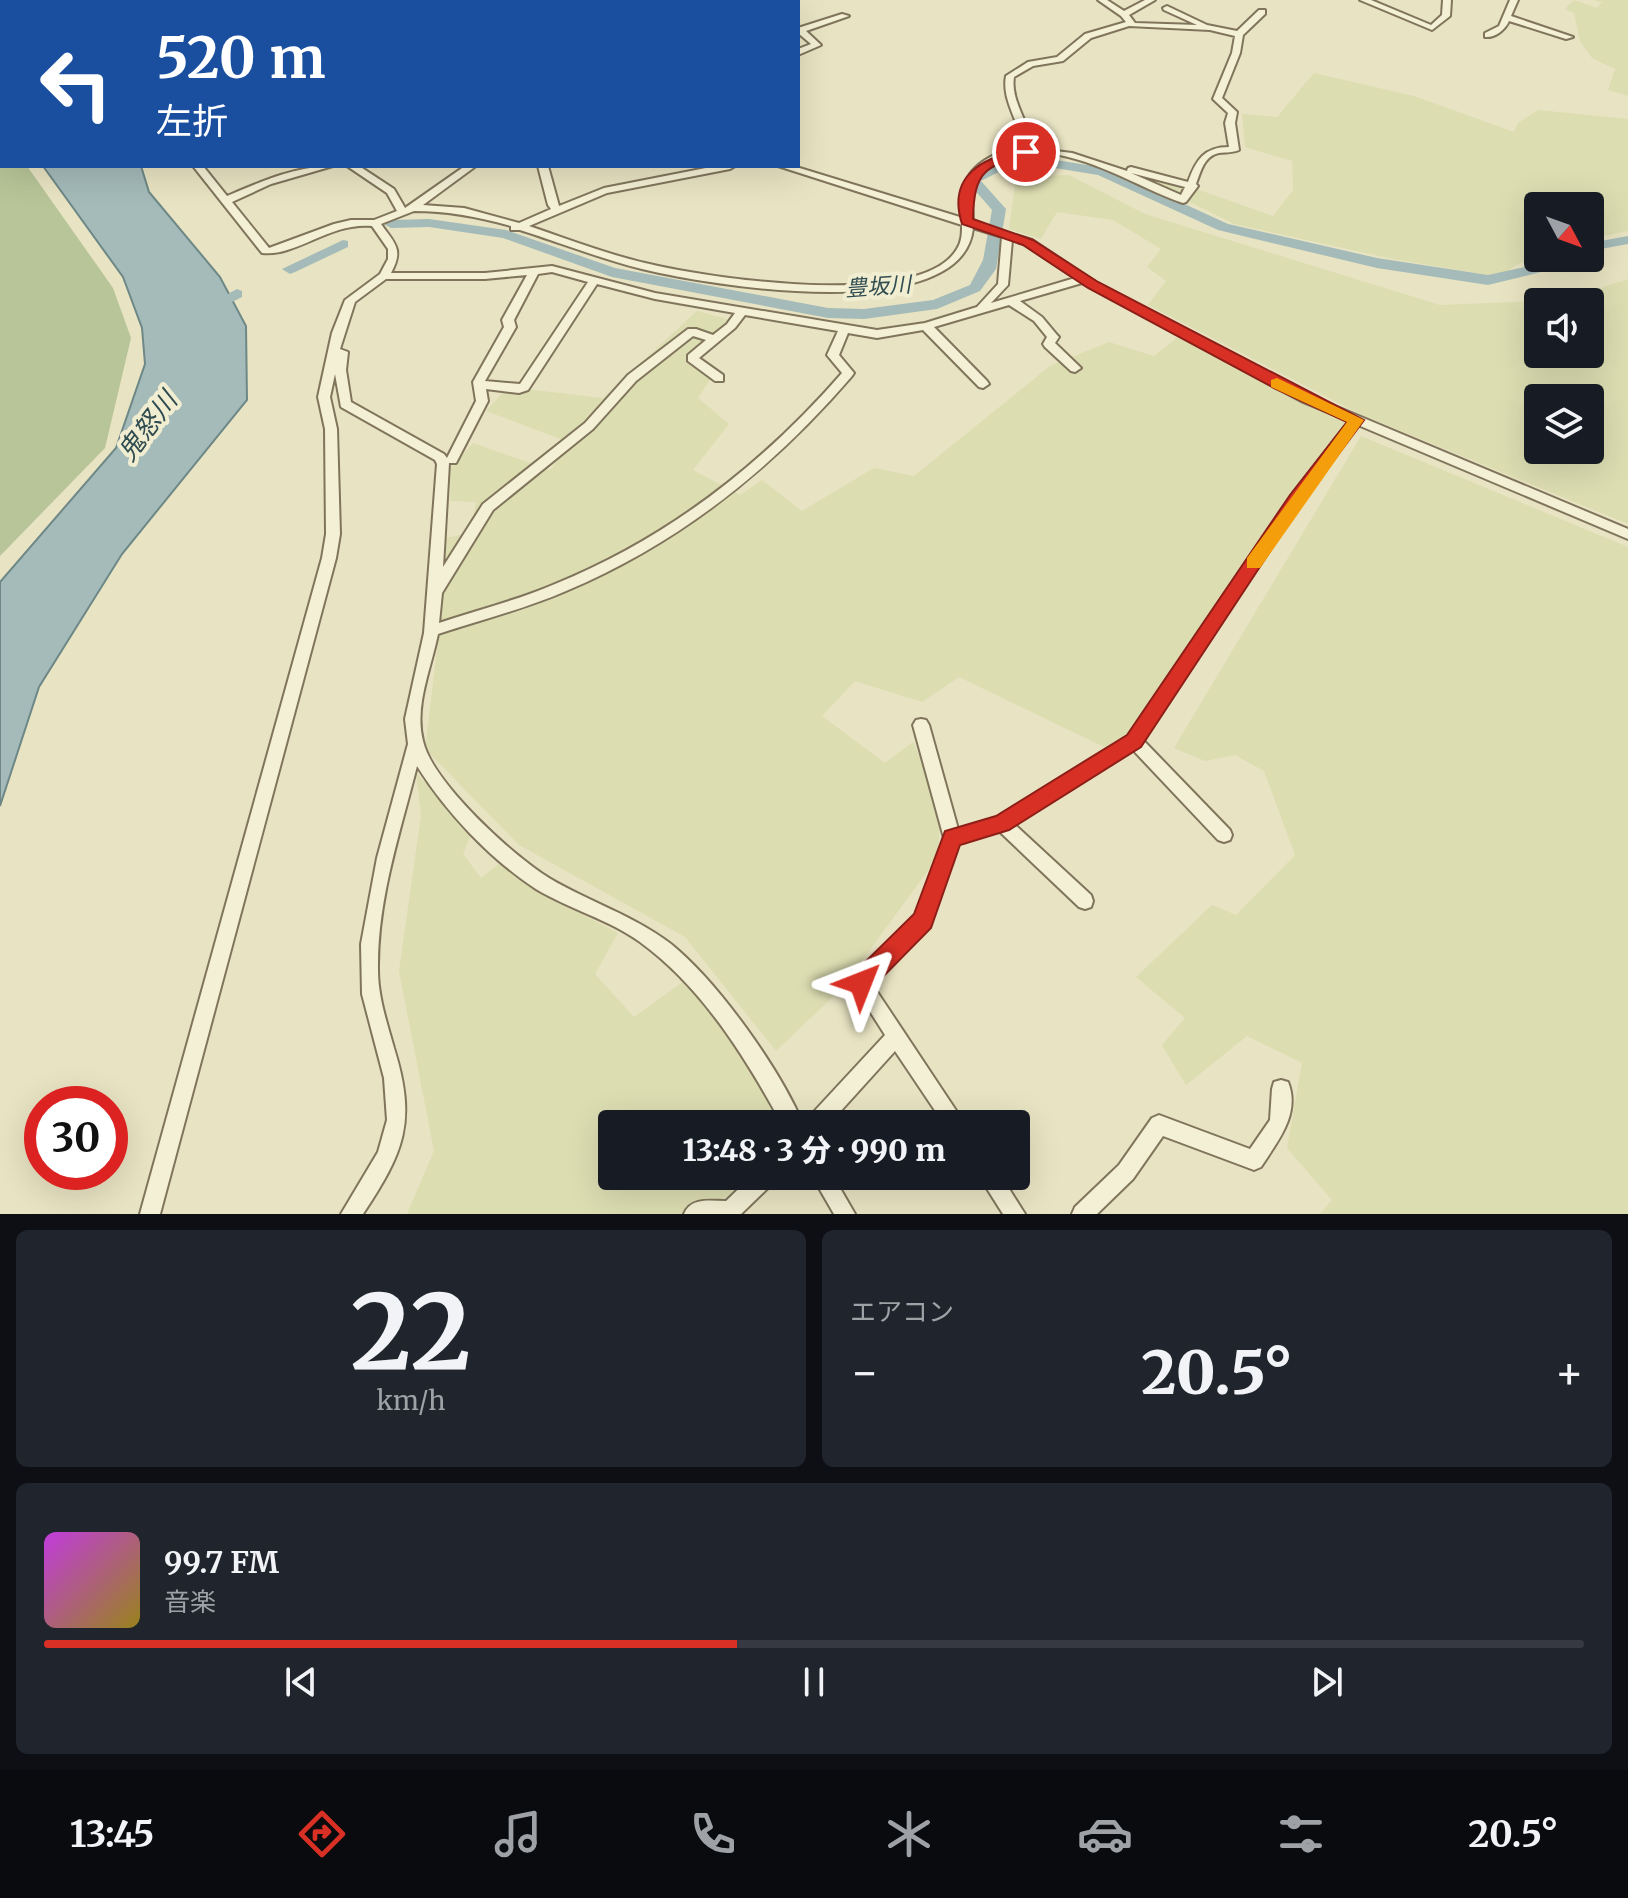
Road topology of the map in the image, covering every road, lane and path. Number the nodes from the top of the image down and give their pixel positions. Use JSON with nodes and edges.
{"nodes":[{"id":1,"x":1102,"y":0,"type":"edge"},
{"id":2,"x":1151,"y":0,"type":"edge"},
{"id":3,"x":1364,"y":0,"type":"edge"},
{"id":4,"x":1447,"y":0,"type":"edge"},
{"id":5,"x":1514,"y":0,"type":"edge"},
{"id":6,"x":1167,"y":8,"type":"dead end"},
{"id":7,"x":1262,"y":12,"type":"dead end"},
{"id":8,"x":1124,"y":14,"type":"junction"},
{"id":9,"x":845,"y":16,"type":"dead end"},
{"id":10,"x":1508,"y":18,"type":"junction"},
{"id":11,"x":1131,"y":23,"type":"junction"},
{"id":12,"x":1205,"y":28,"type":"junction"},
{"id":13,"x":800,"y":30,"type":"edge"},
{"id":14,"x":800,"y":30,"type":"edge"},
{"id":15,"x":1239,"y":34,"type":"junction"},
{"id":16,"x":1488,"y":35,"type":"dead end"},
{"id":17,"x":1569,"y":37,"type":"dead end"},
{"id":18,"x":800,"y":51,"type":"edge"},
{"id":19,"x":1026,"y":152,"type":"junction"},
{"id":20,"x":1111,"y":167,"type":"junction"},
{"id":21,"x":200,"y":168,"type":"edge"},
{"id":22,"x":320,"y":168,"type":"edge"},
{"id":23,"x":355,"y":168,"type":"edge"},
{"id":24,"x":468,"y":168,"type":"edge"},
{"id":25,"x":544,"y":168,"type":"edge"},
{"id":26,"x":642,"y":168,"type":"edge"},
{"id":27,"x":719,"y":168,"type":"edge"},
{"id":28,"x":790,"y":168,"type":"edge"},
{"id":29,"x":262,"y":170,"type":"dead end"},
{"id":30,"x":645,"y":181,"type":"junction"},
{"id":31,"x":268,"y":182,"type":"junction"},
{"id":32,"x":1193,"y":186,"type":"junction"},
{"id":33,"x":227,"y":200,"type":"junction"},
{"id":34,"x":407,"y":209,"type":"junction"},
{"id":35,"x":558,"y":211,"type":"junction"},
{"id":36,"x":968,"y":222,"type":"junction"},
{"id":37,"x":376,"y":225,"type":"junction"},
{"id":38,"x":515,"y":228,"type":"junction"},
{"id":39,"x":1005,"y":234,"type":"junction"},
{"id":40,"x":535,"y":270,"type":"junction"},
{"id":41,"x":384,"y":276,"type":"junction"},
{"id":42,"x":1083,"y":279,"type":"junction"},
{"id":43,"x":594,"y":281,"type":"junction"},
{"id":44,"x":1010,"y":300,"type":"junction"},
{"id":45,"x":742,"y":311,"type":"junction"},
{"id":46,"x":975,"y":311,"type":"junction"},
{"id":47,"x":926,"y":326,"type":"junction"},
{"id":48,"x":844,"y":330,"type":"junction"},
{"id":49,"x":338,"y":333,"type":"junction"},
{"id":50,"x":713,"y":339,"type":"junction"},
{"id":51,"x":1075,"y":368,"type":"dead end"},
{"id":52,"x":719,"y":378,"type":"dead end"},
{"id":53,"x":479,"y":384,"type":"junction"},
{"id":54,"x":983,"y":384,"type":"dead end"},
{"id":55,"x":1356,"y":420,"type":"junction"},
{"id":56,"x":452,"y":460,"type":"dead end"},
{"id":57,"x":1628,"y":534,"type":"edge"},
{"id":58,"x":433,"y":597,"type":"junction"},
{"id":59,"x":431,"y":631,"type":"junction"},
{"id":60,"x":921,"y":725,"type":"dead end"},
{"id":61,"x":1134,"y":741,"type":"junction"},
{"id":62,"x":415,"y":745,"type":"junction"},
{"id":63,"x":1002,"y":823,"type":"junction"},
{"id":64,"x":1224,"y":835,"type":"dead end"},
{"id":65,"x":952,"y":838,"type":"junction"},
{"id":66,"x":1085,"y":901,"type":"dead end"},
{"id":67,"x":896,"y":1036,"type":"junction"},
{"id":68,"x":1281,"y":1089,"type":"dead end"},
{"id":69,"x":785,"y":1110,"type":"edge"},
{"id":70,"x":829,"y":1110,"type":"edge"},
{"id":71,"x":946,"y":1110,"type":"edge"},
{"id":72,"x":752,"y":1190,"type":"edge"},
{"id":73,"x":830,"y":1190,"type":"edge"},
{"id":74,"x":999,"y":1190,"type":"edge"},
{"id":75,"x":150,"y":1214,"type":"edge"},
{"id":76,"x":351,"y":1214,"type":"edge"},
{"id":77,"x":694,"y":1214,"type":"edge"},
{"id":78,"x":845,"y":1214,"type":"edge"},
{"id":79,"x":1015,"y":1214,"type":"edge"},
{"id":80,"x":1082,"y":1214,"type":"edge"}],
"edges":[{"from":1,"to":8,"type":"street"},
{"from":2,"to":8,"type":"street"},
{"from":3,"to":4,"type":"street"},
{"from":5,"to":10,"type":"street"},
{"from":6,"to":12,"type":"street"},
{"from":7,"to":15,"type":"street"},
{"from":8,"to":11,"type":"street"},
{"from":9,"to":13,"type":"street"},
{"from":10,"to":16,"type":"street"},
{"from":10,"to":17,"type":"street"},
{"from":11,"to":12,"type":"street"},
{"from":11,"to":19,"type":"street"},
{"from":12,"to":15,"type":"street"},
{"from":14,"to":18,"type":"street"},
{"from":15,"to":32,"type":"street"},
{"from":19,"to":20,"type":"street"},
{"from":19,"to":36,"type":"street"},
{"from":20,"to":32,"type":"street"},
{"from":20,"to":32,"type":"street"},
{"from":21,"to":33,"type":"street"},
{"from":22,"to":31,"type":"street"},
{"from":23,"to":34,"type":"street"},
{"from":24,"to":34,"type":"street"},
{"from":25,"to":35,"type":"street"},
{"from":26,"to":30,"type":"street"},
{"from":27,"to":30,"type":"street"},
{"from":28,"to":36,"type":"street"},
{"from":29,"to":31,"type":"street"},
{"from":30,"to":35,"type":"street"},
{"from":31,"to":33,"type":"street"},
{"from":33,"to":37,"type":"street"},
{"from":34,"to":37,"type":"street"},
{"from":34,"to":38,"type":"street"},
{"from":35,"to":38,"type":"street"},
{"from":36,"to":38,"type":"street"},
{"from":36,"to":39,"type":"street"},
{"from":37,"to":41,"type":"street"},
{"from":39,"to":42,"type":"street"},
{"from":39,"to":46,"type":"street"},
{"from":40,"to":41,"type":"street"},
{"from":40,"to":43,"type":"street"},
{"from":40,"to":53,"type":"street"},
{"from":41,"to":49,"type":"street"},
{"from":42,"to":44,"type":"street"},
{"from":42,"to":55,"type":"street"},
{"from":43,"to":45,"type":"street"},
{"from":43,"to":53,"type":"street"},
{"from":44,"to":46,"type":"street"},
{"from":44,"to":51,"type":"street"},
{"from":45,"to":48,"type":"street"},
{"from":45,"to":50,"type":"street"},
{"from":46,"to":47,"type":"street"},
{"from":47,"to":48,"type":"street"},
{"from":47,"to":54,"type":"street"},
{"from":48,"to":59,"type":"street"},
{"from":49,"to":58,"type":"street"},
{"from":49,"to":75,"type":"street"},
{"from":50,"to":52,"type":"street"},
{"from":50,"to":58,"type":"street"},
{"from":53,"to":56,"type":"street"},
{"from":55,"to":57,"type":"street"},
{"from":55,"to":61,"type":"street"},
{"from":58,"to":59,"type":"street"},
{"from":59,"to":62,"type":"street"},
{"from":60,"to":65,"type":"street"},
{"from":61,"to":63,"type":"street"},
{"from":61,"to":64,"type":"street"},
{"from":62,"to":69,"type":"street"},
{"from":62,"to":76,"type":"street"},
{"from":63,"to":65,"type":"street"},
{"from":63,"to":66,"type":"street"},
{"from":65,"to":67,"type":"street"},
{"from":67,"to":70,"type":"street"},
{"from":67,"to":71,"type":"street"},
{"from":68,"to":80,"type":"street"},
{"from":72,"to":77,"type":"street"},
{"from":73,"to":78,"type":"street"},
{"from":74,"to":79,"type":"street"}]}
